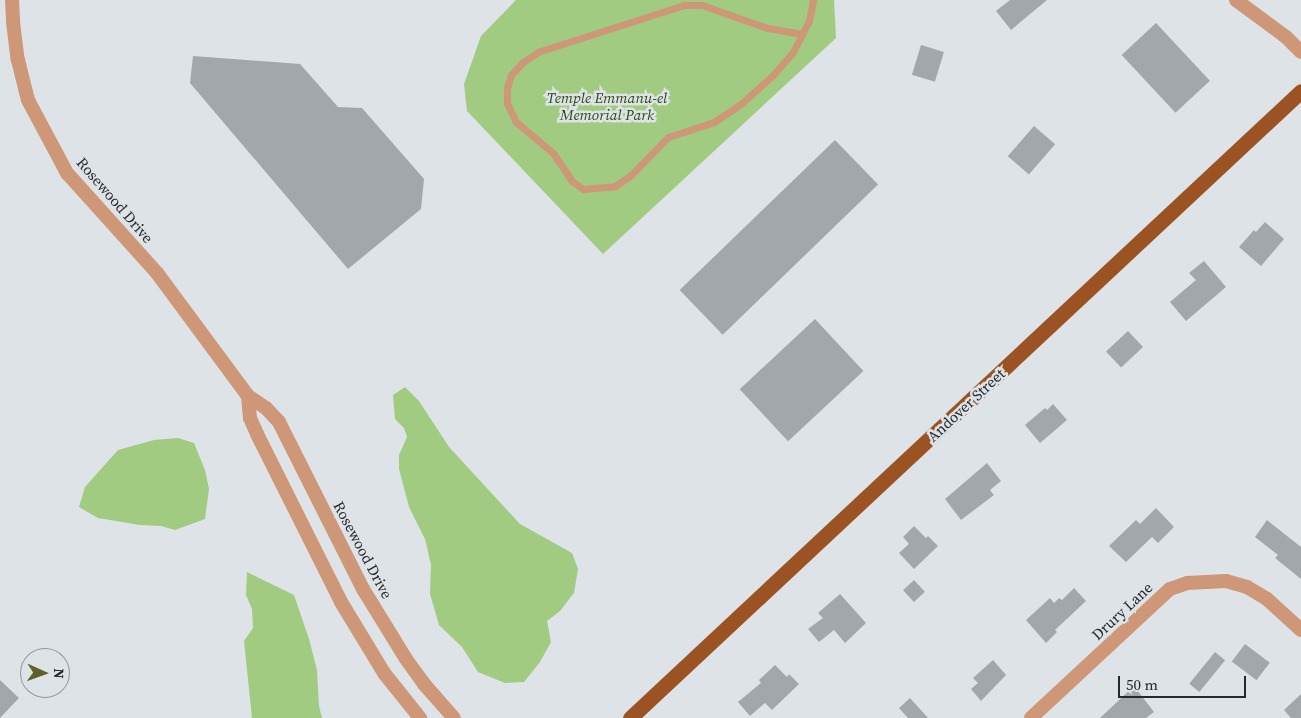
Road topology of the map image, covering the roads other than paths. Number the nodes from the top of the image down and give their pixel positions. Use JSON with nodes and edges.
{"nodes":[{"id":1,"x":12,"y":0,"type":"edge"},
{"id":2,"x":813,"y":0,"type":"edge"},
{"id":3,"x":1236,"y":0,"type":"edge"},
{"id":4,"x":802,"y":34,"type":"junction"},
{"id":5,"x":1301,"y":52,"type":"edge"},
{"id":6,"x":1301,"y":91,"type":"edge"},
{"id":7,"x":248,"y":396,"type":"junction"},
{"id":8,"x":1301,"y":630,"type":"edge"},
{"id":9,"x":420,"y":718,"type":"edge"},
{"id":10,"x":454,"y":718,"type":"edge"},
{"id":11,"x":630,"y":718,"type":"edge"},
{"id":12,"x":1031,"y":718,"type":"edge"}],
"edges":[{"from":1,"to":7,"type":"street","name":"Rosewood Drive"},
{"from":2,"to":4,"type":"lane"},
{"from":3,"to":5,"type":"street"},
{"from":4,"to":4,"type":"lane"},
{"from":6,"to":11,"type":"highway","name":"Andover Street"},
{"from":7,"to":9,"type":"street","name":"Rosewood Drive"},
{"from":7,"to":10,"type":"street","name":"Rosewood Drive"},
{"from":8,"to":12,"type":"street","name":"Drury Lane"}]}
